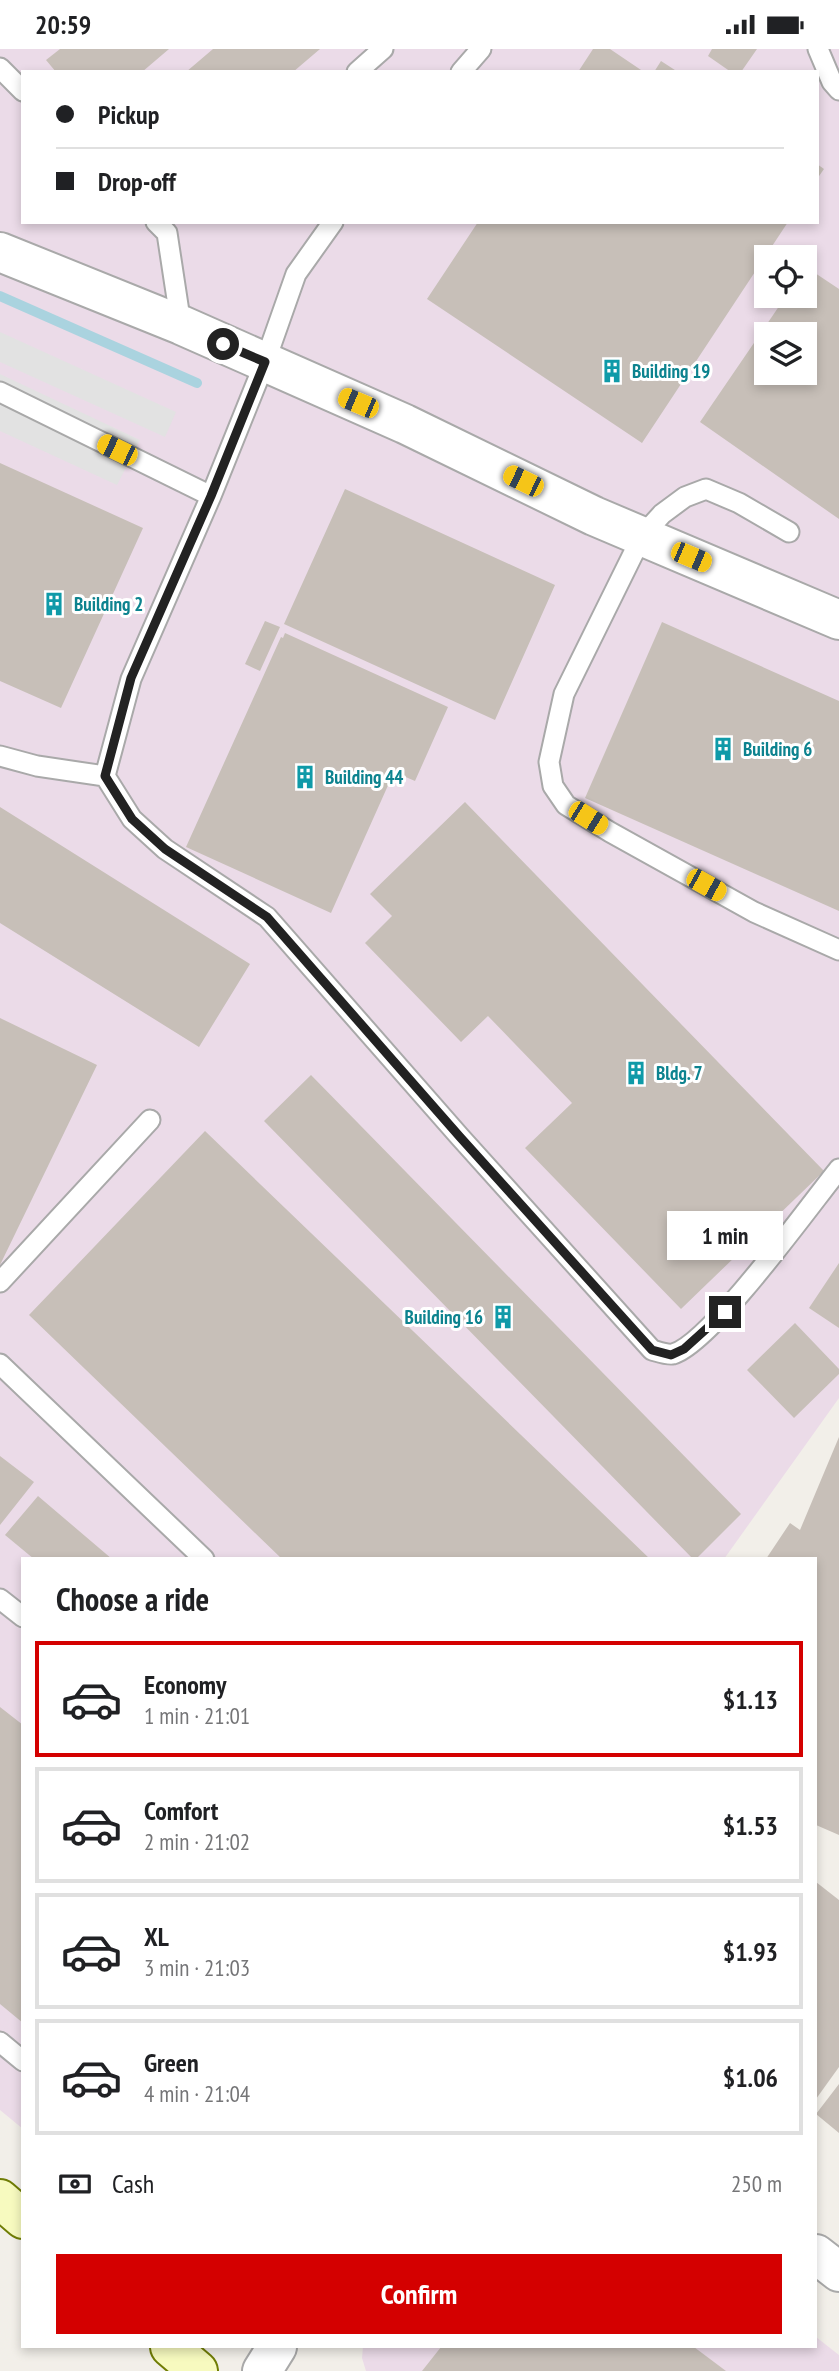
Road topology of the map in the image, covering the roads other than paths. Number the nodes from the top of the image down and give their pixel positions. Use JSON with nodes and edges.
{"nodes":[{"id":1,"x":383,"y":49,"type":"edge"},
{"id":2,"x":481,"y":49,"type":"edge"},
{"id":3,"x":818,"y":49,"type":"edge"},
{"id":4,"x":0,"y":68,"type":"edge"},
{"id":5,"x":359,"y":70,"type":"edge"},
{"id":6,"x":463,"y":70,"type":"edge"},
{"id":7,"x":21,"y":89,"type":"edge"},
{"id":8,"x":839,"y":90,"type":"edge"},
{"id":9,"x":332,"y":224,"type":"edge"},
{"id":10,"x":167,"y":226,"type":"edge"},
{"id":11,"x":0,"y":252,"type":"edge"},
{"id":12,"x":181,"y":325,"type":"junction"},
{"id":13,"x":265,"y":362,"type":"junction"},
{"id":14,"x":0,"y":392,"type":"edge"},
{"id":15,"x":211,"y":496,"type":"junction"},
{"id":16,"x":789,"y":533,"type":"dead end"},
{"id":17,"x":642,"y":536,"type":"junction"},
{"id":18,"x":839,"y":620,"type":"edge"},
{"id":19,"x":0,"y":756,"type":"edge"},
{"id":20,"x":105,"y":776,"type":"junction"},
{"id":21,"x":839,"y":950,"type":"edge"},
{"id":22,"x":150,"y":1120,"type":"dead end"},
{"id":23,"x":839,"y":1169,"type":"edge"},
{"id":24,"x":0,"y":1282,"type":"edge"},
{"id":25,"x":0,"y":1364,"type":"edge"},
{"id":26,"x":202,"y":1557,"type":"edge"},
{"id":27,"x":0,"y":1599,"type":"edge"},
{"id":28,"x":21,"y":1615,"type":"edge"},
{"id":29,"x":0,"y":2042,"type":"edge"},
{"id":30,"x":21,"y":2059,"type":"edge"},
{"id":31,"x":0,"y":2199,"type":"edge"},
{"id":32,"x":21,"y":2217,"type":"edge"},
{"id":33,"x":817,"y":2255,"type":"edge"},
{"id":34,"x":839,"y":2272,"type":"edge"},
{"id":35,"x":171,"y":2348,"type":"edge"},
{"id":36,"x":276,"y":2348,"type":"edge"},
{"id":37,"x":198,"y":2371,"type":"edge"},
{"id":38,"x":262,"y":2371,"type":"edge"}],
"edges":[{"from":1,"to":5,"type":"lane"},
{"from":2,"to":6,"type":"lane"},
{"from":3,"to":8,"type":"lane"},
{"from":4,"to":7,"type":"lane"},
{"from":9,"to":13,"type":"lane"},
{"from":10,"to":12,"type":"lane"},
{"from":11,"to":12,"type":"street"},
{"from":12,"to":13,"type":"street"},
{"from":13,"to":15,"type":"lane"},
{"from":13,"to":17,"type":"street"},
{"from":14,"to":15,"type":"lane"},
{"from":15,"to":20,"type":"lane"},
{"from":16,"to":17,"type":"lane"},
{"from":17,"to":18,"type":"street"},
{"from":17,"to":21,"type":"lane"},
{"from":19,"to":20,"type":"lane"},
{"from":20,"to":23,"type":"lane"},
{"from":22,"to":24,"type":"lane"},
{"from":25,"to":26,"type":"lane"},
{"from":27,"to":28,"type":"lane"},
{"from":29,"to":30,"type":"lane"},
{"from":31,"to":32,"type":"main road"},
{"from":33,"to":34,"type":"street"},
{"from":35,"to":37,"type":"main road"},
{"from":36,"to":38,"type":"street"}]}
